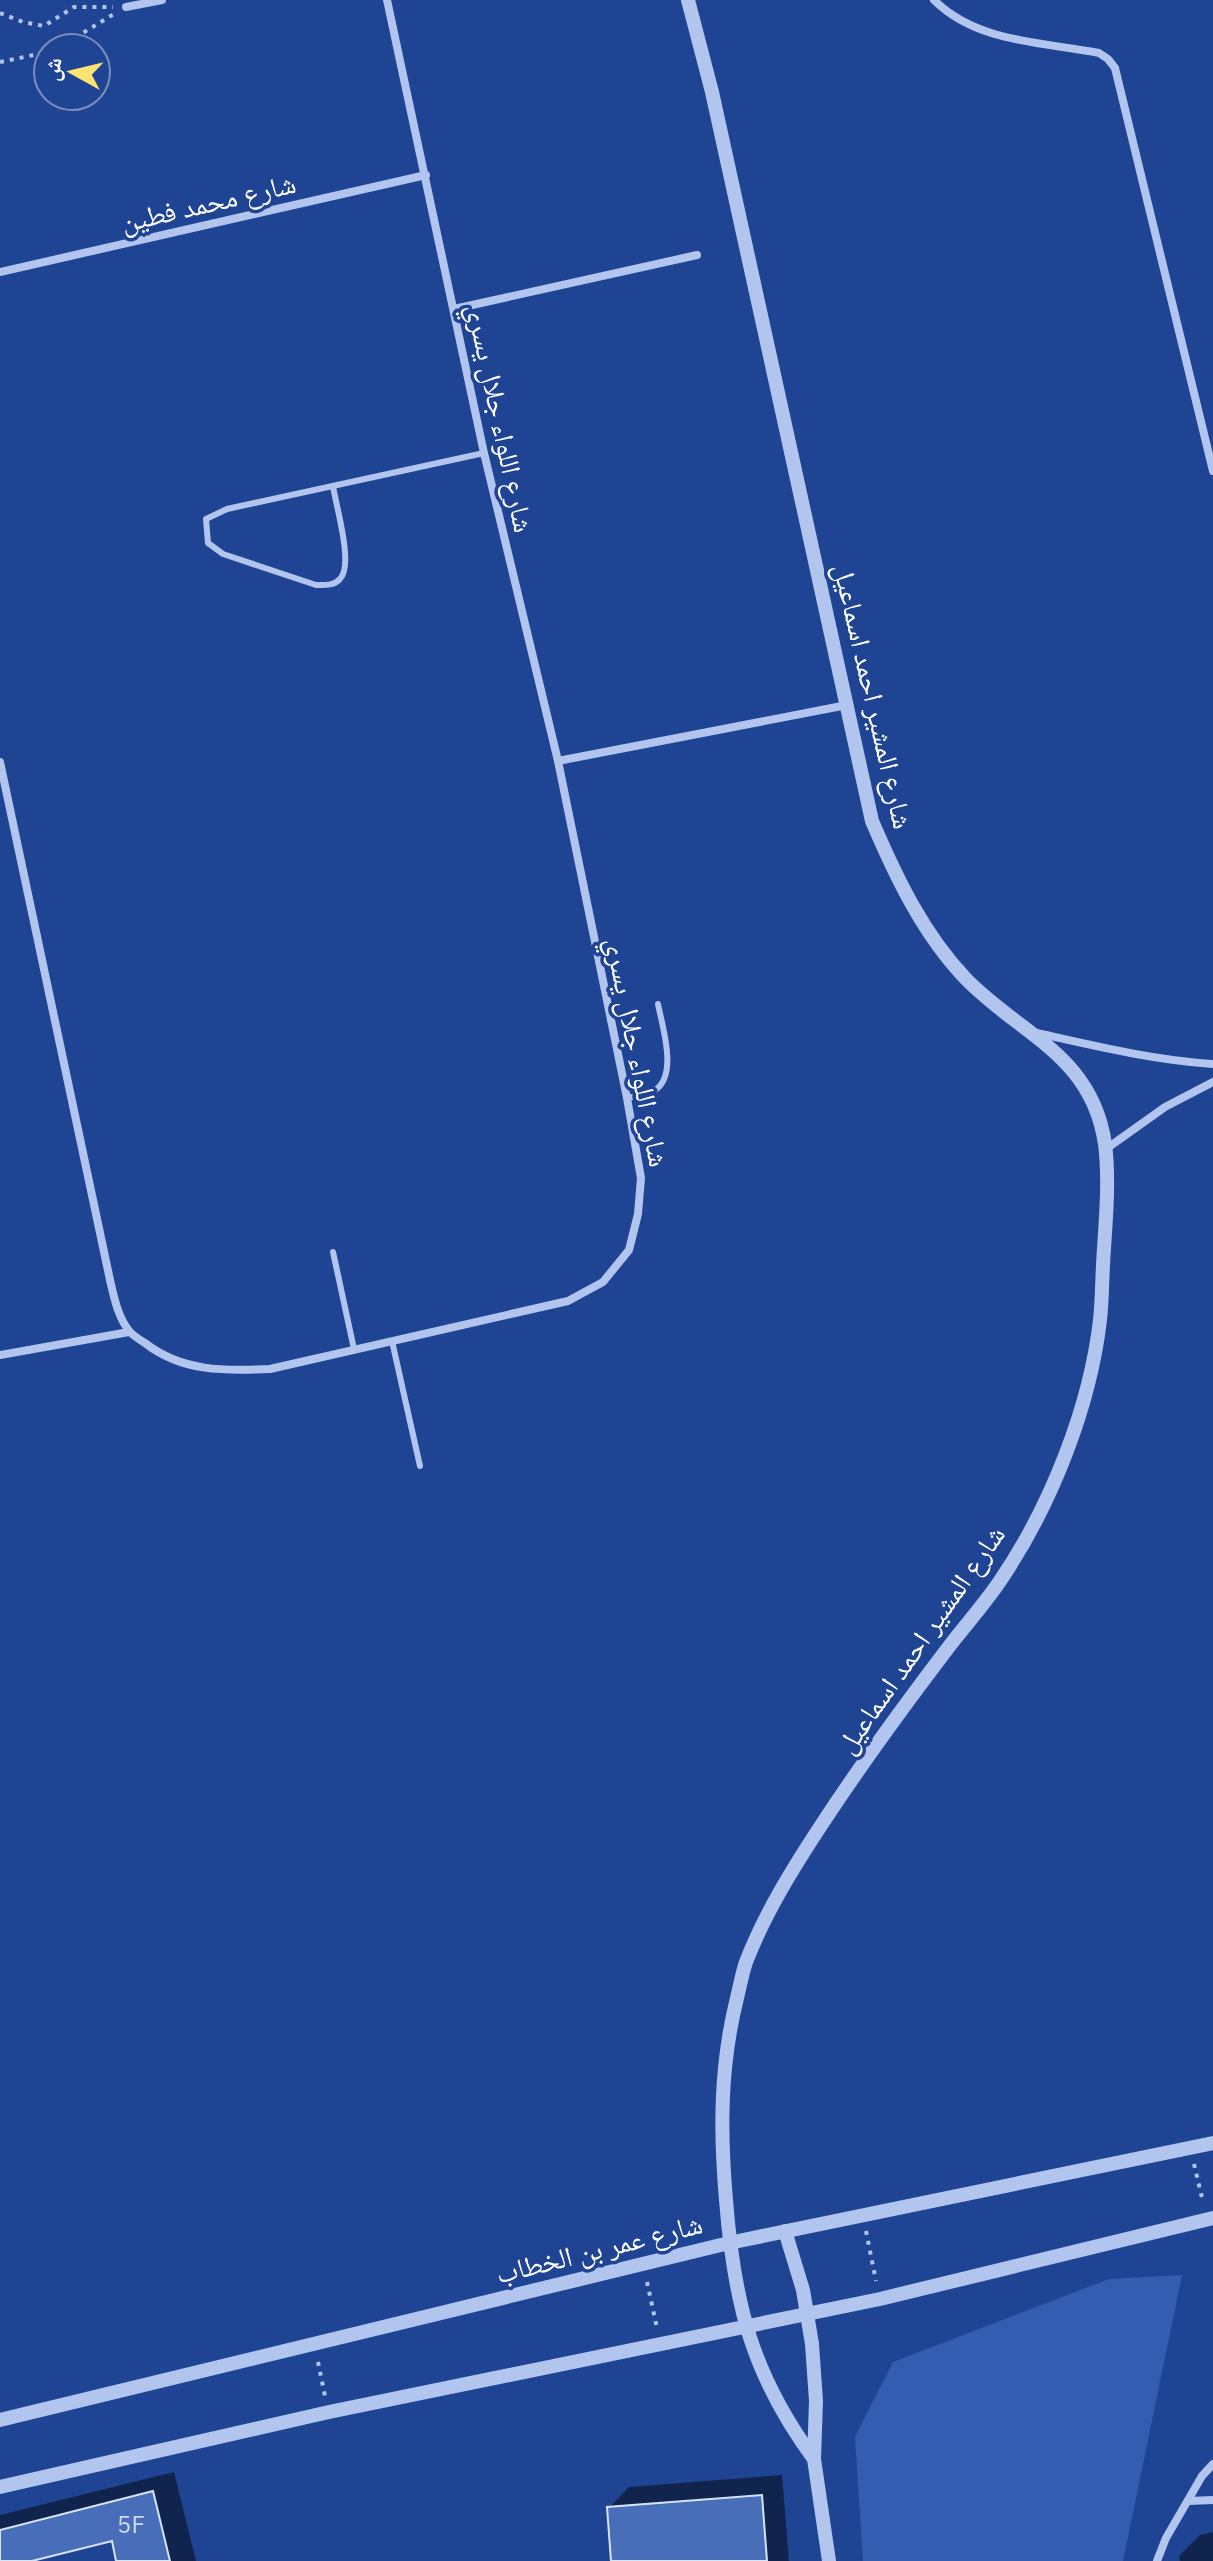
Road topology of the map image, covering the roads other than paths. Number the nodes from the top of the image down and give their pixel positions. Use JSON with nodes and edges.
{"nodes":[{"id":1,"x":162,"y":0,"type":"edge"},
{"id":2,"x":387,"y":0,"type":"edge"},
{"id":3,"x":688,"y":0,"type":"edge"},
{"id":4,"x":934,"y":0,"type":"edge"},
{"id":5,"x":126,"y":7,"type":"road end"},
{"id":6,"x":426,"y":175,"type":"junction"},
{"id":7,"x":697,"y":255,"type":"dead end"},
{"id":8,"x":0,"y":272,"type":"edge"},
{"id":9,"x":454,"y":309,"type":"junction"},
{"id":10,"x":484,"y":453,"type":"junction"},
{"id":11,"x":1213,"y":471,"type":"edge"},
{"id":12,"x":333,"y":486,"type":"junction"},
{"id":13,"x":847,"y":705,"type":"junction"},
{"id":14,"x":558,"y":761,"type":"junction"},
{"id":15,"x":0,"y":762,"type":"edge"},
{"id":16,"x":658,"y":1004,"type":"dead end"},
{"id":17,"x":1029,"y":1031,"type":"junction"},
{"id":18,"x":1213,"y":1064,"type":"edge"},
{"id":19,"x":1213,"y":1082,"type":"edge"},
{"id":20,"x":627,"y":1098,"type":"junction"},
{"id":21,"x":1106,"y":1149,"type":"junction"},
{"id":22,"x":333,"y":1252,"type":"dead end"},
{"id":23,"x":129,"y":1332,"type":"junction"},
{"id":24,"x":392,"y":1341,"type":"junction"},
{"id":25,"x":354,"y":1349,"type":"junction"},
{"id":26,"x":0,"y":1355,"type":"edge"},
{"id":27,"x":420,"y":1466,"type":"dead end"},
{"id":28,"x":1213,"y":2143,"type":"edge"},
{"id":29,"x":1210,"y":2219,"type":"edge"},
{"id":30,"x":785,"y":2231,"type":"junction"},
{"id":31,"x":729,"y":2243,"type":"junction"},
{"id":32,"x":807,"y":2315,"type":"junction"},
{"id":33,"x":745,"y":2326,"type":"junction"},
{"id":34,"x":0,"y":2420,"type":"edge"},
{"id":35,"x":814,"y":2459,"type":"junction"},
{"id":36,"x":1213,"y":2464,"type":"edge"},
{"id":37,"x":0,"y":2487,"type":"edge"},
{"id":38,"x":1213,"y":2500,"type":"edge"},
{"id":39,"x":1189,"y":2501,"type":"junction"},
{"id":40,"x":829,"y":2561,"type":"edge"},
{"id":41,"x":1157,"y":2561,"type":"edge"}],
"edges":[{"from":1,"to":5,"type":"street"},
{"from":2,"to":6,"type":"street","name":"شارع اللواء جلال يسري"},
{"from":3,"to":13,"type":"street","name":"شارع المشير احمد اسماعيل"},
{"from":4,"to":11,"type":"street"},
{"from":6,"to":8,"type":"street","name":"شارع محمد فطين"},
{"from":6,"to":9,"type":"street","name":"شارع اللواء جلال يسري"},
{"from":7,"to":9,"type":"street"},
{"from":9,"to":10,"type":"street","name":"شارع اللواء جلال يسري"},
{"from":10,"to":12,"type":"lane"},
{"from":10,"to":14,"type":"street","name":"شارع اللواء جلال يسري"},
{"from":12,"to":12,"type":"lane"},
{"from":13,"to":14,"type":"street"},
{"from":13,"to":17,"type":"street","name":"شارع المشير احمد اسماعيل"},
{"from":14,"to":20,"type":"street","name":"شارع اللواء جلال يسري"},
{"from":15,"to":23,"type":"street"},
{"from":16,"to":20,"type":"lane"},
{"from":17,"to":18,"type":"street"},
{"from":17,"to":21,"type":"street","name":"شارع المشير احمد اسماعيل"},
{"from":19,"to":21,"type":"street"},
{"from":20,"to":24,"type":"street","name":"شارع اللواء جلال يسري"},
{"from":21,"to":31,"type":"street","name":"شارع المشير احمد اسماعيل"},
{"from":22,"to":25,"type":"lane"},
{"from":23,"to":25,"type":"street","name":"شارع اللواء جلال يسري"},
{"from":23,"to":26,"type":"street"},
{"from":24,"to":25,"type":"street","name":"شارع اللواء جلال يسري"},
{"from":24,"to":27,"type":"lane"},
{"from":28,"to":30,"type":"street","name":"شارع عمر بن الخطاب"},
{"from":29,"to":32,"type":"street"},
{"from":30,"to":31,"type":"street","name":"شارع عمر بن الخطاب"},
{"from":30,"to":32,"type":"street"},
{"from":31,"to":33,"type":"street","name":"شارع المشير احمد اسماعيل"},
{"from":31,"to":34,"type":"street","name":"شارع عمر بن الخطاب"},
{"from":32,"to":33,"type":"street"},
{"from":32,"to":35,"type":"street"},
{"from":33,"to":35,"type":"street","name":"شارع المشير احمد اسماعيل"},
{"from":33,"to":37,"type":"street"},
{"from":35,"to":40,"type":"street"},
{"from":36,"to":39,"type":"street"},
{"from":38,"to":39,"type":"street"},
{"from":39,"to":41,"type":"street"}]}
